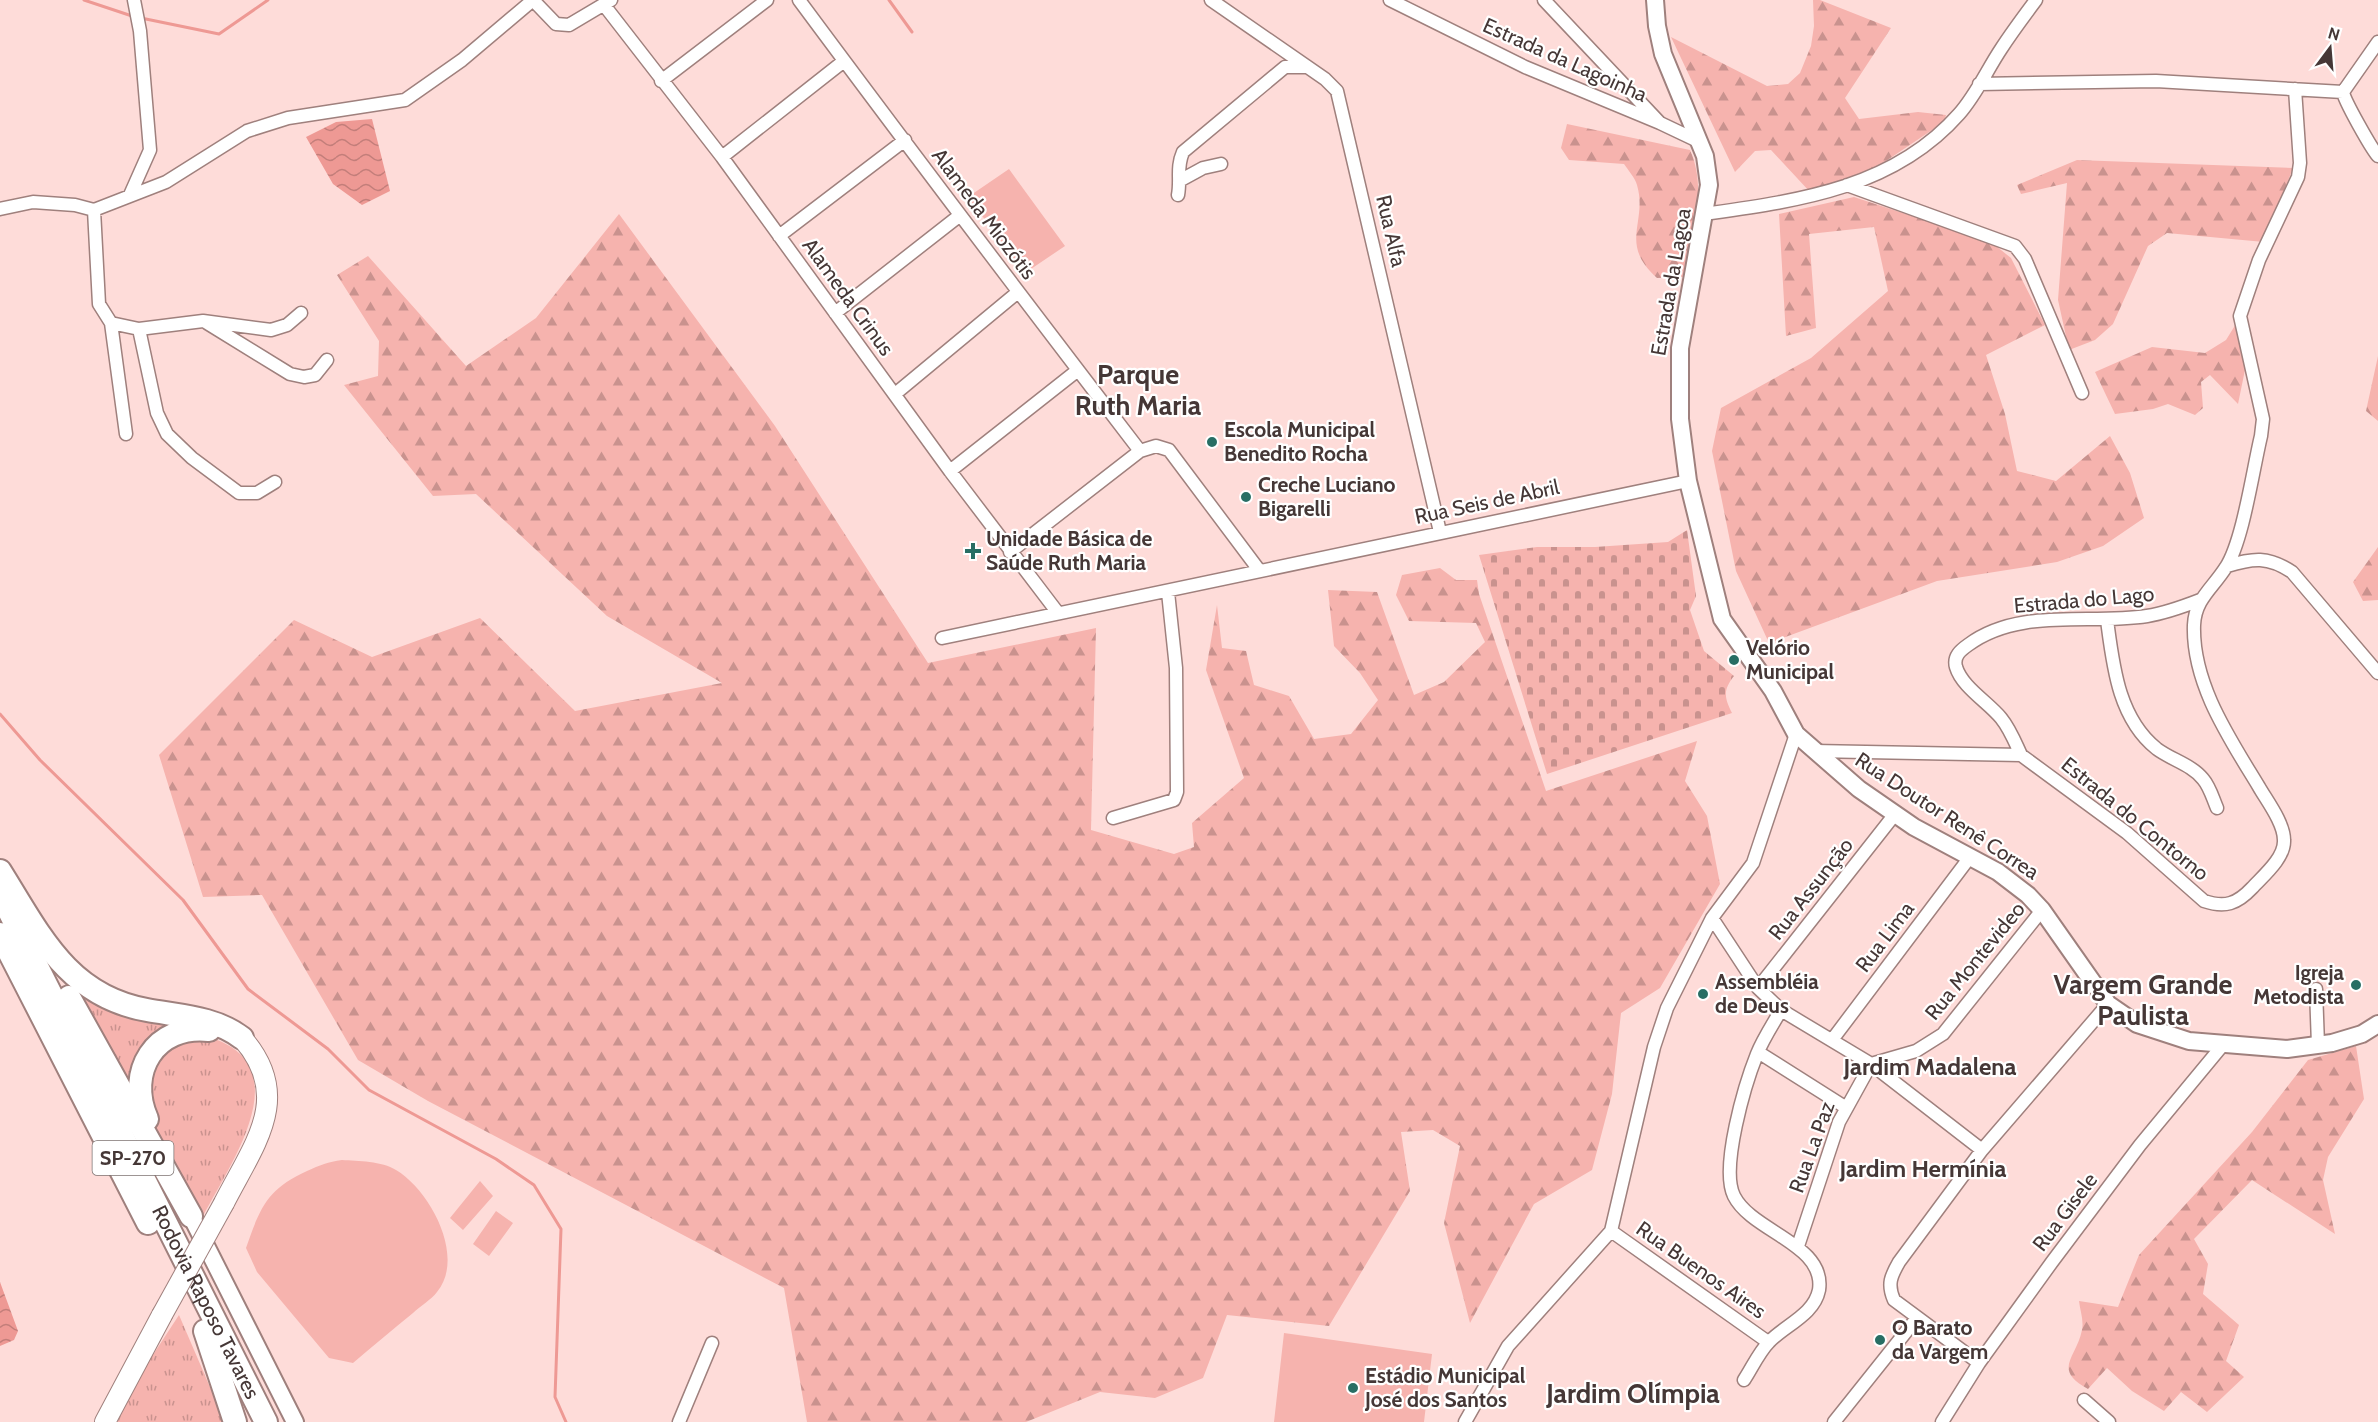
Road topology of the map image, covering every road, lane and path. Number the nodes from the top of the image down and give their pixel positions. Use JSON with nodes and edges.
{"nodes":[{"id":1,"x":533,"y":0,"type":"edge"},
{"id":2,"x":767,"y":0,"type":"edge"},
{"id":3,"x":799,"y":0,"type":"edge"},
{"id":4,"x":1211,"y":0,"type":"edge"},
{"id":5,"x":1390,"y":0,"type":"edge"},
{"id":6,"x":1544,"y":0,"type":"edge"},
{"id":7,"x":1655,"y":0,"type":"edge"},
{"id":8,"x":2036,"y":0,"type":"edge"},
{"id":9,"x":607,"y":3,"type":"edge"},
{"id":10,"x":135,"y":4,"type":"edge"},
{"id":11,"x":2378,"y":42,"type":"edge"},
{"id":12,"x":844,"y":62,"type":"junction"},
{"id":13,"x":1307,"y":67,"type":"junction"},
{"id":14,"x":661,"y":81,"type":"junction"},
{"id":15,"x":1979,"y":84,"type":"junction"},
{"id":16,"x":2295,"y":89,"type":"junction"},
{"id":17,"x":2343,"y":92,"type":"junction"},
{"id":18,"x":1660,"y":123,"type":"junction"},
{"id":19,"x":905,"y":140,"type":"junction"},
{"id":20,"x":1700,"y":142,"type":"junction"},
{"id":21,"x":2378,"y":156,"type":"edge"},
{"id":22,"x":722,"y":157,"type":"junction"},
{"id":23,"x":1221,"y":164,"type":"dead end"},
{"id":24,"x":1181,"y":180,"type":"junction"},
{"id":25,"x":1847,"y":185,"type":"junction"},
{"id":26,"x":130,"y":195,"type":"junction"},
{"id":27,"x":1178,"y":195,"type":"dead end"},
{"id":28,"x":0,"y":209,"type":"edge"},
{"id":29,"x":94,"y":210,"type":"junction"},
{"id":30,"x":1704,"y":214,"type":"junction"},
{"id":31,"x":959,"y":216,"type":"junction"},
{"id":32,"x":779,"y":236,"type":"junction"},
{"id":33,"x":1018,"y":292,"type":"junction"},
{"id":34,"x":301,"y":313,"type":"dead end"},
{"id":35,"x":835,"y":313,"type":"junction"},
{"id":36,"x":203,"y":321,"type":"junction"},
{"id":37,"x":111,"y":323,"type":"junction"},
{"id":38,"x":139,"y":328,"type":"junction"},
{"id":39,"x":327,"y":360,"type":"dead end"},
{"id":40,"x":1078,"y":370,"type":"junction"},
{"id":41,"x":2082,"y":393,"type":"dead end"},
{"id":42,"x":895,"y":394,"type":"junction"},
{"id":43,"x":126,"y":434,"type":"dead end"},
{"id":44,"x":1140,"y":451,"type":"junction"},
{"id":45,"x":950,"y":471,"type":"junction"},
{"id":46,"x":1688,"y":481,"type":"junction"},
{"id":47,"x":275,"y":482,"type":"dead end"},
{"id":48,"x":1440,"y":531,"type":"junction"},
{"id":49,"x":1010,"y":552,"type":"junction"},
{"id":50,"x":2227,"y":566,"type":"junction"},
{"id":51,"x":1259,"y":570,"type":"junction"},
{"id":52,"x":1168,"y":592,"type":"junction"},
{"id":53,"x":2200,"y":600,"type":"junction"},
{"id":54,"x":1058,"y":613,"type":"junction"},
{"id":55,"x":2107,"y":620,"type":"junction"},
{"id":56,"x":942,"y":638,"type":"dead end"},
{"id":57,"x":2378,"y":673,"type":"edge"},
{"id":58,"x":1797,"y":734,"type":"junction"},
{"id":59,"x":1814,"y":751,"type":"junction"},
{"id":60,"x":2021,"y":754,"type":"junction"},
{"id":61,"x":2217,"y":808,"type":"dead end"},
{"id":62,"x":1895,"y":814,"type":"junction"},
{"id":63,"x":1113,"y":818,"type":"dead end"},
{"id":64,"x":1970,"y":857,"type":"junction"},
{"id":65,"x":0,"y":871,"type":"edge"},
{"id":66,"x":0,"y":893,"type":"edge"},
{"id":67,"x":23,"y":908,"type":"junction"},
{"id":68,"x":2042,"y":910,"type":"junction"},
{"id":69,"x":1712,"y":918,"type":"junction"},
{"id":70,"x":0,"y":934,"type":"edge"},
{"id":71,"x":1758,"y":988,"type":"junction"},
{"id":72,"x":2316,"y":989,"type":"dead end"},
{"id":73,"x":2108,"y":1004,"type":"junction"},
{"id":74,"x":1781,"y":1010,"type":"junction"},
{"id":75,"x":2378,"y":1024,"type":"edge"},
{"id":76,"x":242,"y":1038,"type":"junction"},
{"id":77,"x":1832,"y":1040,"type":"junction"},
{"id":78,"x":2318,"y":1045,"type":"junction"},
{"id":79,"x":2222,"y":1046,"type":"junction"},
{"id":80,"x":1758,"y":1052,"type":"junction"},
{"id":81,"x":1871,"y":1064,"type":"junction"},
{"id":82,"x":1845,"y":1107,"type":"junction"},
{"id":83,"x":1982,"y":1150,"type":"junction"},
{"id":84,"x":191,"y":1216,"type":"junction"},
{"id":85,"x":1611,"y":1231,"type":"junction"},
{"id":86,"x":1798,"y":1246,"type":"junction"},
{"id":87,"x":1917,"y":1318,"type":"junction"},
{"id":88,"x":206,"y":1331,"type":"junction"},
{"id":89,"x":1768,"y":1342,"type":"junction"},
{"id":90,"x":712,"y":1343,"type":"dead end"},
{"id":91,"x":1979,"y":1363,"type":"junction"},
{"id":92,"x":1744,"y":1380,"type":"dead end"},
{"id":93,"x":2084,"y":1400,"type":"dead end"},
{"id":94,"x":1951,"y":1411,"type":"junction"},
{"id":95,"x":108,"y":1419,"type":"edge"},
{"id":96,"x":235,"y":1422,"type":"edge"},
{"id":97,"x":253,"y":1422,"type":"edge"},
{"id":98,"x":266,"y":1422,"type":"edge"},
{"id":99,"x":295,"y":1422,"type":"edge"},
{"id":100,"x":679,"y":1422,"type":"edge"},
{"id":101,"x":1465,"y":1422,"type":"edge"},
{"id":102,"x":1834,"y":1422,"type":"edge"},
{"id":103,"x":1942,"y":1422,"type":"edge"},
{"id":104,"x":1960,"y":1422,"type":"edge"},
{"id":105,"x":2109,"y":1422,"type":"edge"}],
"edges":[{"from":1,"to":9,"type":"street"},
{"from":1,"to":26,"type":"street"},
{"from":2,"to":14,"type":"street"},
{"from":3,"to":12,"type":"street","name":"Alameda Miozótis"},
{"from":4,"to":13,"type":"street","name":"Rua Alfa"},
{"from":5,"to":18,"type":"street","name":"Estrada da Lagoinha"},
{"from":6,"to":18,"type":"street"},
{"from":7,"to":20,"type":"street","name":"Estrada da Lagoa"},
{"from":8,"to":15,"type":"street"},
{"from":9,"to":14,"type":"street","name":"Alameda Crinus"},
{"from":10,"to":26,"type":"street"},
{"from":11,"to":17,"type":"street"},
{"from":12,"to":19,"type":"street","name":"Alameda Miozótis"},
{"from":12,"to":22,"type":"street"},
{"from":13,"to":24,"type":"street"},
{"from":13,"to":48,"type":"street","name":"Rua Alfa"},
{"from":14,"to":22,"type":"street","name":"Alameda Crinus"},
{"from":15,"to":16,"type":"street"},
{"from":15,"to":25,"type":"street"},
{"from":16,"to":17,"type":"street"},
{"from":16,"to":50,"type":"street","name":"Estrada do Contorno"},
{"from":17,"to":21,"type":"street"},
{"from":18,"to":20,"type":"street","name":"Estrada da Lagoinha"},
{"from":19,"to":31,"type":"street","name":"Alameda Miozótis"},
{"from":19,"to":32,"type":"street"},
{"from":20,"to":30,"type":"street","name":"Estrada da Lagoa"},
{"from":22,"to":32,"type":"street","name":"Alameda Crinus"},
{"from":23,"to":24,"type":"street"},
{"from":24,"to":27,"type":"street"},
{"from":25,"to":30,"type":"street"},
{"from":25,"to":41,"type":"street"},
{"from":26,"to":29,"type":"street"},
{"from":28,"to":29,"type":"street"},
{"from":29,"to":37,"type":"street"},
{"from":30,"to":46,"type":"street","name":"Estrada da Lagoa"},
{"from":31,"to":33,"type":"street","name":"Alameda Miozótis"},
{"from":31,"to":35,"type":"street"},
{"from":32,"to":35,"type":"street","name":"Alameda Crinus"},
{"from":33,"to":40,"type":"street","name":"Alameda Miozótis"},
{"from":33,"to":42,"type":"street"},
{"from":34,"to":36,"type":"street"},
{"from":35,"to":42,"type":"street","name":"Alameda Crinus"},
{"from":36,"to":38,"type":"street"},
{"from":36,"to":39,"type":"street"},
{"from":37,"to":38,"type":"street"},
{"from":37,"to":43,"type":"street"},
{"from":38,"to":47,"type":"street"},
{"from":40,"to":44,"type":"street","name":"Alameda Miozótis"},
{"from":40,"to":45,"type":"street"},
{"from":42,"to":45,"type":"street","name":"Alameda Crinus"},
{"from":44,"to":49,"type":"street"},
{"from":44,"to":51,"type":"street"},
{"from":45,"to":49,"type":"street","name":"Alameda Crinus"},
{"from":46,"to":48,"type":"street","name":"Rua Seis de Abril"},
{"from":46,"to":58,"type":"street","name":"Estrada da Lagoa"},
{"from":48,"to":51,"type":"street","name":"Rua Seis de Abril"},
{"from":49,"to":54,"type":"street","name":"Alameda Crinus"},
{"from":50,"to":53,"type":"street","name":"Estrada do Contorno"},
{"from":50,"to":57,"type":"street"},
{"from":51,"to":52,"type":"street","name":"Rua Seis de Abril"},
{"from":52,"to":54,"type":"street","name":"Rua Seis de Abril"},
{"from":52,"to":63,"type":"street"},
{"from":53,"to":55,"type":"street","name":"Estrada do Lago"},
{"from":53,"to":60,"type":"street","name":"Estrada do Contorno"},
{"from":54,"to":56,"type":"street","name":"Rua Seis de Abril"},
{"from":55,"to":60,"type":"street","name":"Estrada do Lago"},
{"from":55,"to":61,"type":"street"},
{"from":58,"to":59,"type":"street","name":"Rua Doutor Renê Correa"},
{"from":58,"to":69,"type":"street"},
{"from":59,"to":60,"type":"street"},
{"from":59,"to":62,"type":"street","name":"Rua Doutor Renê Correa"},
{"from":62,"to":64,"type":"street","name":"Rua Doutor Renê Correa"},
{"from":62,"to":71,"type":"street","name":"Rua Assunção"},
{"from":64,"to":68,"type":"street","name":"Rua Doutor Renê Correa"},
{"from":64,"to":77,"type":"street","name":"Rua Lima"},
{"from":65,"to":67,"type":"highway"},
{"from":66,"to":98,"type":"highway","name":"Rodovia Raposo Tavares","number":"SP-270"},
{"from":67,"to":76,"type":"highway"},
{"from":67,"to":84,"type":"highway"},
{"from":68,"to":73,"type":"street","name":"Rua Doutor Renê Correa"},
{"from":68,"to":81,"type":"street","name":"Rua Montevideo"},
{"from":69,"to":71,"type":"street"},
{"from":69,"to":85,"type":"street"},
{"from":70,"to":88,"type":"highway","name":"Rodovia Raposo Tavares","number":"SP-270"},
{"from":71,"to":74,"type":"street"},
{"from":72,"to":78,"type":"street"},
{"from":73,"to":79,"type":"street","name":"Rua Doutor Renê Correa"},
{"from":73,"to":83,"type":"street"},
{"from":74,"to":77,"type":"street"},
{"from":74,"to":80,"type":"street"},
{"from":75,"to":78,"type":"street","name":"Rua Doutor Renê Correa"},
{"from":76,"to":84,"type":"highway"},
{"from":76,"to":95,"type":"main road","bridge":true},
{"from":77,"to":81,"type":"street"},
{"from":78,"to":79,"type":"street","name":"Rua Doutor Renê Correa"},
{"from":79,"to":91,"type":"street","name":"Rua Gisele"},
{"from":80,"to":82,"type":"street"},
{"from":80,"to":86,"type":"street"},
{"from":81,"to":82,"type":"street","name":"Rua La Paz"},
{"from":81,"to":83,"type":"street"},
{"from":82,"to":86,"type":"street","name":"Rua La Paz"},
{"from":83,"to":87,"type":"street"},
{"from":84,"to":99,"type":"street"},
{"from":85,"to":89,"type":"street","name":"Rua Buenos Aires"},
{"from":85,"to":101,"type":"street"},
{"from":86,"to":89,"type":"street"},
{"from":87,"to":91,"type":"street"},
{"from":87,"to":102,"type":"street"},
{"from":88,"to":96,"type":"highway"},
{"from":88,"to":97,"type":"highway","name":"Rodovia Raposo Tavares","number":"SP-270"},
{"from":89,"to":92,"type":"street"},
{"from":90,"to":100,"type":"street"},
{"from":91,"to":94,"type":"street","name":"Rua Gisele"},
{"from":93,"to":105,"type":"street"},
{"from":94,"to":103,"type":"street","name":"Rua Gisele"},
{"from":94,"to":104,"type":"street"}]}
